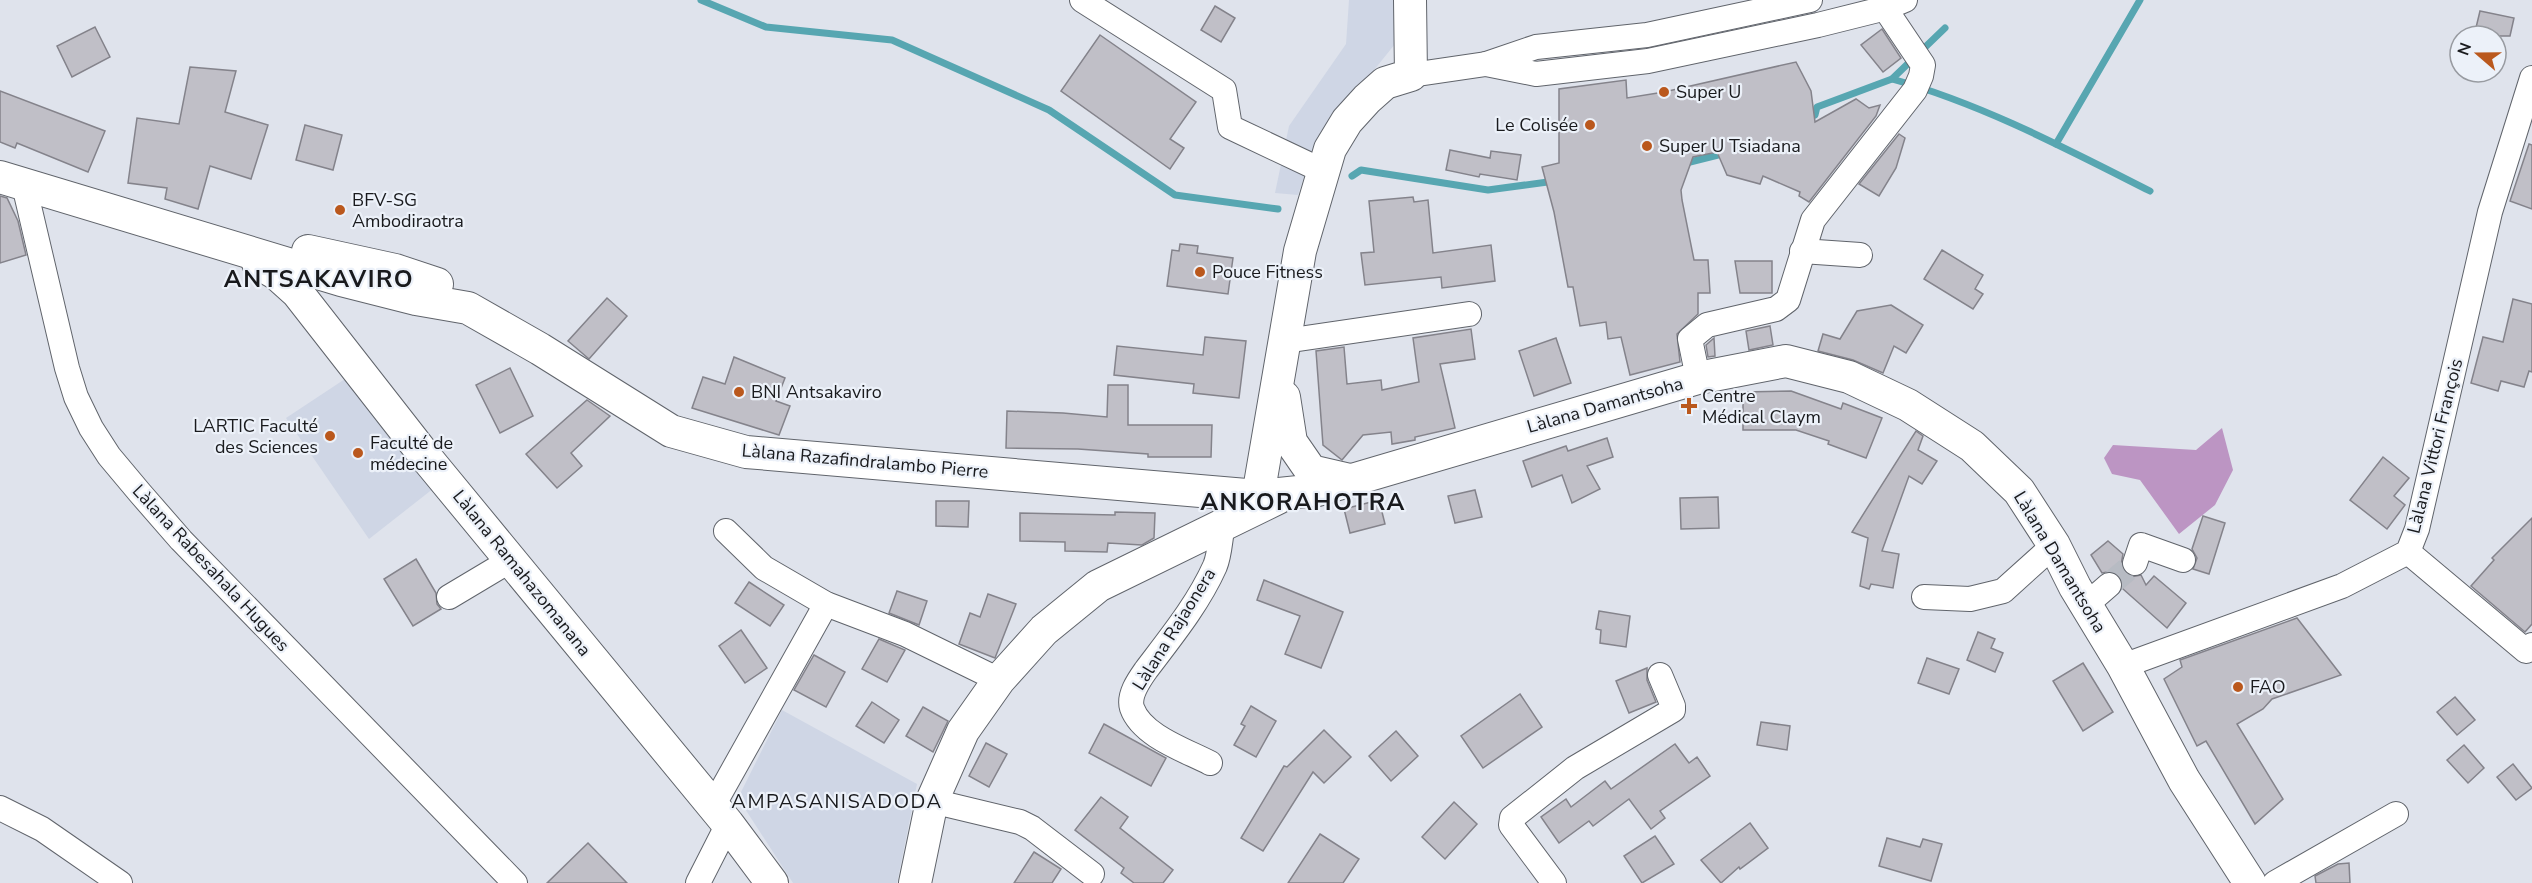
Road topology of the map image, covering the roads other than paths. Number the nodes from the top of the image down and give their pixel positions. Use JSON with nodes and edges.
{"nodes":[{"id":1,"x":1083,"y":0,"type":"edge"},
{"id":2,"x":1410,"y":0,"type":"edge"},
{"id":3,"x":1810,"y":0,"type":"edge"},
{"id":4,"x":1895,"y":4,"type":"edge"},
{"id":5,"x":1486,"y":64,"type":"junction"},
{"id":6,"x":1411,"y":75,"type":"junction"},
{"id":7,"x":2532,"y":78,"type":"edge"},
{"id":8,"x":1323,"y":171,"type":"junction"},
{"id":9,"x":12,"y":181,"type":"edge"},
{"id":10,"x":203,"y":237,"type":"junction"},
{"id":11,"x":1802,"y":252,"type":"junction"},
{"id":12,"x":1860,"y":255,"type":"dead end"},
{"id":13,"x":350,"y":271,"type":"junction"},
{"id":14,"x":1469,"y":314,"type":"dead end"},
{"id":15,"x":324,"y":325,"type":"junction"},
{"id":16,"x":1285,"y":341,"type":"junction"},
{"id":17,"x":1698,"y":378,"type":"junction"},
{"id":18,"x":1283,"y":394,"type":"junction"},
{"id":19,"x":1351,"y":480,"type":"junction"},
{"id":20,"x":1217,"y":493,"type":"junction"},
{"id":21,"x":1270,"y":496,"type":"junction"},
{"id":22,"x":1222,"y":525,"type":"junction"},
{"id":23,"x":726,"y":531,"type":"dead end"},
{"id":24,"x":2054,"y":545,"type":"junction"},
{"id":25,"x":2408,"y":552,"type":"junction"},
{"id":26,"x":511,"y":560,"type":"junction"},
{"id":27,"x":2183,"y":560,"type":"dead end"},
{"id":28,"x":2135,"y":564,"type":"tunnel mouth"},
{"id":29,"x":449,"y":597,"type":"dead end"},
{"id":30,"x":1924,"y":597,"type":"dead end"},
{"id":31,"x":826,"y":604,"type":"junction"},
{"id":32,"x":2532,"y":645,"type":"edge"},
{"id":33,"x":2123,"y":666,"type":"junction"},
{"id":34,"x":1660,"y":675,"type":"dead end"},
{"id":35,"x":999,"y":680,"type":"junction"},
{"id":36,"x":1210,"y":763,"type":"dead end"},
{"id":37,"x":932,"y":801,"type":"junction"},
{"id":38,"x":0,"y":808,"type":"edge"},
{"id":39,"x":2396,"y":814,"type":"dead end"},
{"id":40,"x":721,"y":815,"type":"junction"},
{"id":41,"x":1092,"y":874,"type":"dead end"},
{"id":42,"x":120,"y":883,"type":"edge"},
{"id":43,"x":515,"y":883,"type":"edge"},
{"id":44,"x":698,"y":883,"type":"edge"},
{"id":45,"x":772,"y":883,"type":"edge"},
{"id":46,"x":915,"y":883,"type":"edge"},
{"id":47,"x":1554,"y":883,"type":"edge"},
{"id":48,"x":2250,"y":883,"type":"edge"},
{"id":49,"x":2275,"y":883,"type":"edge"}],
"edges":[{"from":1,"to":8,"type":"street"},
{"from":2,"to":6,"type":"main road"},
{"from":3,"to":5,"type":"street"},
{"from":4,"to":5,"type":"street"},
{"from":4,"to":11,"type":"street"},
{"from":5,"to":6,"type":"street"},
{"from":6,"to":8,"type":"main road"},
{"from":7,"to":25,"type":"street","name":"Làlana Vittori François"},
{"from":8,"to":16,"type":"main road"},
{"from":9,"to":10,"type":"main road"},
{"from":9,"to":43,"type":"street","name":"Làlana Rabesahala Hugues"},
{"from":10,"to":13,"type":"main road"},
{"from":10,"to":15,"type":"main road","name":"Làlana Ramahazomanana"},
{"from":11,"to":12,"type":"street"},
{"from":11,"to":17,"type":"street"},
{"from":13,"to":15,"type":"main road"},
{"from":13,"to":20,"type":"main road","name":"Làlana Razafindralambo Pierre"},
{"from":14,"to":16,"type":"street"},
{"from":15,"to":26,"type":"main road","name":"Làlana Ramahazomanana"},
{"from":16,"to":18,"type":"main road"},
{"from":16,"to":21,"type":"main road"},
{"from":17,"to":19,"type":"main road","name":"Làlana Damantsoha"},
{"from":17,"to":24,"type":"main road","name":"Làlana Damantsoha"},
{"from":18,"to":19,"type":"main road"},
{"from":18,"to":21,"type":"main road"},
{"from":19,"to":21,"type":"main road","name":"Làlana Damantsoha"},
{"from":20,"to":21,"type":"main road","name":"Làlana Razafindralambo Pierre"},
{"from":20,"to":22,"type":"main road"},
{"from":21,"to":22,"type":"main road"},
{"from":22,"to":35,"type":"main road"},
{"from":22,"to":36,"type":"street","name":"Làlana Rajaonera"},
{"from":23,"to":31,"type":"street"},
{"from":24,"to":30,"type":"street"},
{"from":24,"to":33,"type":"main road","name":"Làlana Damantsoha"},
{"from":25,"to":32,"type":"street"},
{"from":25,"to":33,"type":"street","name":"Làlana Vittori François"},
{"from":26,"to":29,"type":"street"},
{"from":26,"to":40,"type":"main road","name":"Làlana Ramahazomanana"},
{"from":27,"to":28,"type":"street"},
{"from":31,"to":35,"type":"street"},
{"from":31,"to":40,"type":"street"},
{"from":33,"to":48,"type":"main road","name":"Làlana Damantsoha"},
{"from":34,"to":47,"type":"street"},
{"from":35,"to":37,"type":"main road"},
{"from":37,"to":41,"type":"street"},
{"from":37,"to":46,"type":"main road"},
{"from":38,"to":42,"type":"street"},
{"from":39,"to":49,"type":"street"},
{"from":40,"to":44,"type":"street"},
{"from":40,"to":45,"type":"main road","name":"Làlana Ramahazomanana"}]}
